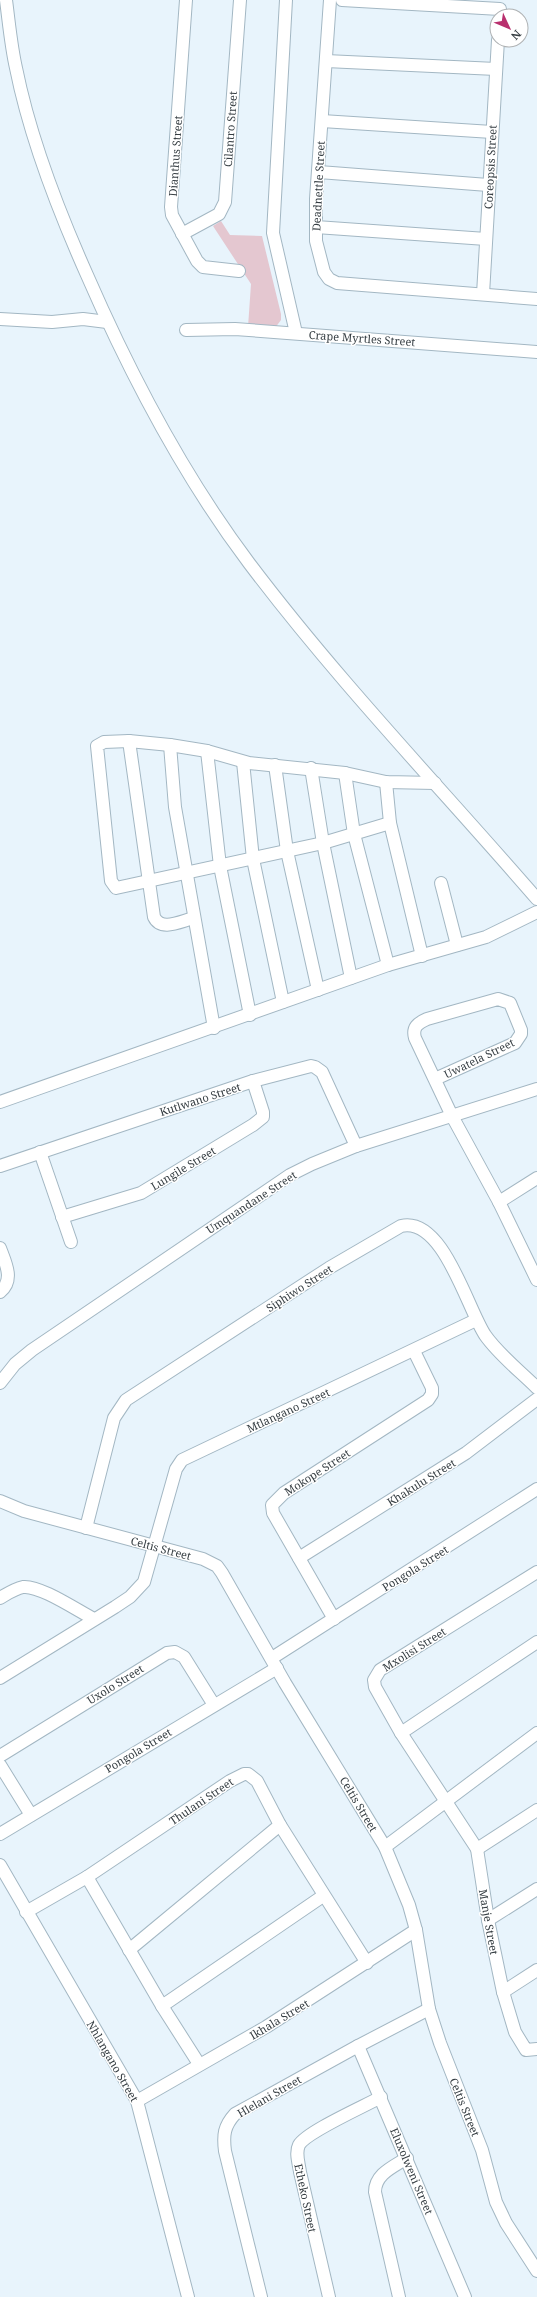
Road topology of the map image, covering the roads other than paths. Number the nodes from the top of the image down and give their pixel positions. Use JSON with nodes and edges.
{"nodes":[{"id":1,"x":186,"y":0,"type":"edge"},
{"id":2,"x":240,"y":0,"type":"edge"},
{"id":3,"x":286,"y":0,"type":"edge"},
{"id":4,"x":330,"y":0,"type":"edge"},
{"id":5,"x":342,"y":0,"type":"edge"},
{"id":6,"x":4,"y":4,"type":"edge"},
{"id":7,"x":500,"y":8,"type":"edge"},
{"id":8,"x":497,"y":48,"type":"edge"},
{"id":9,"x":326,"y":61,"type":"junction"},
{"id":10,"x":496,"y":70,"type":"junction"},
{"id":11,"x":322,"y":121,"type":"junction"},
{"id":12,"x":492,"y":132,"type":"junction"},
{"id":13,"x":319,"y":172,"type":"junction"},
{"id":14,"x":488,"y":185,"type":"junction"},
{"id":15,"x":316,"y":227,"type":"junction"},
{"id":16,"x":182,"y":234,"type":"junction"},
{"id":17,"x":486,"y":239,"type":"junction"},
{"id":18,"x":239,"y":271,"type":"dead end"},
{"id":19,"x":483,"y":294,"type":"junction"},
{"id":20,"x":537,"y":299,"type":"edge"},
{"id":21,"x":0,"y":319,"type":"edge"},
{"id":22,"x":107,"y":322,"type":"junction"},
{"id":23,"x":186,"y":330,"type":"dead end"},
{"id":24,"x":296,"y":333,"type":"junction"},
{"id":25,"x":537,"y":343,"type":"edge"},
{"id":26,"x":537,"y":352,"type":"edge"},
{"id":27,"x":129,"y":741,"type":"junction"},
{"id":28,"x":170,"y":745,"type":"junction"},
{"id":29,"x":207,"y":751,"type":"junction"},
{"id":30,"x":243,"y":762,"type":"junction"},
{"id":31,"x":275,"y":765,"type":"junction"},
{"id":32,"x":311,"y":768,"type":"junction"},
{"id":33,"x":345,"y":772,"type":"junction"},
{"id":34,"x":386,"y":782,"type":"junction"},
{"id":35,"x":435,"y":783,"type":"junction"},
{"id":36,"x":390,"y":823,"type":"junction"},
{"id":37,"x":354,"y":834,"type":"junction"},
{"id":38,"x":322,"y":843,"type":"junction"},
{"id":39,"x":288,"y":851,"type":"junction"},
{"id":40,"x":253,"y":859,"type":"junction"},
{"id":41,"x":220,"y":866,"type":"junction"},
{"id":42,"x":186,"y":873,"type":"junction"},
{"id":43,"x":148,"y":881,"type":"junction"},
{"id":44,"x":441,"y":883,"type":"dead end"},
{"id":45,"x":537,"y":900,"type":"edge"},
{"id":46,"x":537,"y":912,"type":"edge"},
{"id":47,"x":194,"y":918,"type":"junction"},
{"id":48,"x":457,"y":945,"type":"junction"},
{"id":49,"x":422,"y":956,"type":"junction"},
{"id":50,"x":388,"y":965,"type":"junction"},
{"id":51,"x":351,"y":978,"type":"junction"},
{"id":52,"x":318,"y":990,"type":"junction"},
{"id":53,"x":283,"y":1002,"type":"junction"},
{"id":54,"x":250,"y":1016,"type":"junction"},
{"id":55,"x":214,"y":1028,"type":"junction"},
{"id":56,"x":435,"y":1079,"type":"junction"},
{"id":57,"x":253,"y":1081,"type":"junction"},
{"id":58,"x":537,"y":1089,"type":"edge"},
{"id":59,"x":0,"y":1102,"type":"edge"},
{"id":60,"x":452,"y":1116,"type":"junction"},
{"id":61,"x":356,"y":1146,"type":"junction"},
{"id":62,"x":40,"y":1152,"type":"junction"},
{"id":63,"x":0,"y":1166,"type":"edge"},
{"id":64,"x":537,"y":1178,"type":"edge"},
{"id":65,"x":499,"y":1202,"type":"junction"},
{"id":66,"x":62,"y":1217,"type":"junction"},
{"id":67,"x":71,"y":1242,"type":"dead end"},
{"id":68,"x":0,"y":1248,"type":"edge"},
{"id":69,"x":537,"y":1280,"type":"edge"},
{"id":70,"x":0,"y":1292,"type":"edge"},
{"id":71,"x":476,"y":1320,"type":"junction"},
{"id":72,"x":414,"y":1351,"type":"junction"},
{"id":73,"x":0,"y":1383,"type":"edge"},
{"id":74,"x":537,"y":1388,"type":"edge"},
{"id":75,"x":537,"y":1399,"type":"edge"},
{"id":76,"x":537,"y":1490,"type":"edge"},
{"id":77,"x":0,"y":1501,"type":"edge"},
{"id":78,"x":86,"y":1528,"type":"junction"},
{"id":79,"x":154,"y":1546,"type":"junction"},
{"id":80,"x":299,"y":1558,"type":"junction"},
{"id":81,"x":537,"y":1572,"type":"edge"},
{"id":82,"x":0,"y":1598,"type":"edge"},
{"id":83,"x":94,"y":1619,"type":"junction"},
{"id":84,"x":334,"y":1619,"type":"junction"},
{"id":85,"x":537,"y":1642,"type":"edge"},
{"id":86,"x":274,"y":1663,"type":"junction"},
{"id":87,"x":0,"y":1678,"type":"edge"},
{"id":88,"x":214,"y":1705,"type":"junction"},
{"id":89,"x":401,"y":1733,"type":"junction"},
{"id":90,"x":537,"y":1733,"type":"edge"},
{"id":91,"x":0,"y":1756,"type":"edge"},
{"id":92,"x":0,"y":1765,"type":"edge"},
{"id":93,"x":445,"y":1801,"type":"junction"},
{"id":94,"x":537,"y":1810,"type":"edge"},
{"id":95,"x":31,"y":1815,"type":"junction"},
{"id":96,"x":280,"y":1825,"type":"junction"},
{"id":97,"x":0,"y":1834,"type":"edge"},
{"id":98,"x":385,"y":1847,"type":"junction"},
{"id":99,"x":477,"y":1849,"type":"junction"},
{"id":100,"x":0,"y":1865,"type":"edge"},
{"id":101,"x":87,"y":1877,"type":"junction"},
{"id":102,"x":537,"y":1889,"type":"edge"},
{"id":103,"x":323,"y":1896,"type":"junction"},
{"id":104,"x":26,"y":1912,"type":"junction"},
{"id":105,"x":488,"y":1920,"type":"junction"},
{"id":106,"x":416,"y":1930,"type":"junction"},
{"id":107,"x":129,"y":1950,"type":"junction"},
{"id":108,"x":367,"y":1963,"type":"junction"},
{"id":109,"x":537,"y":1970,"type":"edge"},
{"id":110,"x":503,"y":1992,"type":"junction"},
{"id":111,"x":162,"y":2006,"type":"junction"},
{"id":112,"x":429,"y":2009,"type":"junction"},
{"id":113,"x":358,"y":2046,"type":"junction"},
{"id":114,"x":537,"y":2049,"type":"edge"},
{"id":115,"x":199,"y":2064,"type":"junction"},
{"id":116,"x":381,"y":2097,"type":"junction"},
{"id":117,"x":137,"y":2101,"type":"junction"},
{"id":118,"x":406,"y":2158,"type":"junction"},
{"id":119,"x":537,"y":2271,"type":"edge"},
{"id":120,"x":188,"y":2297,"type":"edge"},
{"id":121,"x":261,"y":2297,"type":"edge"},
{"id":122,"x":329,"y":2297,"type":"edge"},
{"id":123,"x":399,"y":2297,"type":"edge"},
{"id":124,"x":465,"y":2297,"type":"edge"}],
"edges":[{"from":1,"to":16,"type":"street","name":"Dianthus Street"},
{"from":2,"to":16,"type":"street","name":"Cilantro Street"},
{"from":3,"to":24,"type":"street"},
{"from":4,"to":9,"type":"street","name":"Deadnettle Street"},
{"from":5,"to":7,"type":"street"},
{"from":6,"to":22,"type":"street"},
{"from":8,"to":10,"type":"street","name":"Coreopsis Street"},
{"from":9,"to":10,"type":"street"},
{"from":9,"to":11,"type":"street","name":"Deadnettle Street"},
{"from":10,"to":12,"type":"street","name":"Coreopsis Street"},
{"from":11,"to":12,"type":"street"},
{"from":11,"to":13,"type":"street","name":"Deadnettle Street"},
{"from":12,"to":14,"type":"street","name":"Coreopsis Street"},
{"from":13,"to":14,"type":"street"},
{"from":13,"to":15,"type":"street","name":"Deadnettle Street"},
{"from":14,"to":17,"type":"street","name":"Coreopsis Street"},
{"from":15,"to":17,"type":"street"},
{"from":15,"to":19,"type":"street","name":"Deadnettle Street"},
{"from":16,"to":18,"type":"street","name":"Dianthus Street"},
{"from":17,"to":19,"type":"street","name":"Coreopsis Street"},
{"from":19,"to":20,"type":"street","name":"Deadnettle Street"},
{"from":21,"to":22,"type":"street"},
{"from":22,"to":35,"type":"street"},
{"from":23,"to":24,"type":"street","name":"Crape Myrtles Street"},
{"from":24,"to":26,"type":"street","name":"Crape Myrtles Street"},
{"from":25,"to":26,"type":"street"},
{"from":27,"to":28,"type":"street"},
{"from":27,"to":43,"type":"street"},
{"from":27,"to":43,"type":"street"},
{"from":28,"to":29,"type":"street"},
{"from":28,"to":42,"type":"street"},
{"from":29,"to":30,"type":"street"},
{"from":29,"to":41,"type":"street"},
{"from":30,"to":31,"type":"street"},
{"from":30,"to":40,"type":"street"},
{"from":31,"to":32,"type":"street"},
{"from":31,"to":39,"type":"street"},
{"from":32,"to":33,"type":"street"},
{"from":32,"to":38,"type":"street"},
{"from":33,"to":34,"type":"street"},
{"from":33,"to":37,"type":"street"},
{"from":34,"to":35,"type":"street"},
{"from":34,"to":36,"type":"street"},
{"from":35,"to":45,"type":"street"},
{"from":36,"to":37,"type":"street"},
{"from":36,"to":49,"type":"street"},
{"from":37,"to":38,"type":"street"},
{"from":37,"to":50,"type":"street"},
{"from":38,"to":39,"type":"street"},
{"from":38,"to":51,"type":"street"},
{"from":39,"to":40,"type":"street"},
{"from":39,"to":52,"type":"street"},
{"from":40,"to":41,"type":"street"},
{"from":40,"to":53,"type":"street"},
{"from":41,"to":42,"type":"street"},
{"from":41,"to":54,"type":"street"},
{"from":42,"to":43,"type":"street"},
{"from":42,"to":47,"type":"street"},
{"from":43,"to":47,"type":"street"},
{"from":44,"to":48,"type":"street"},
{"from":46,"to":48,"type":"street"},
{"from":47,"to":55,"type":"street"},
{"from":48,"to":49,"type":"street"},
{"from":49,"to":50,"type":"street"},
{"from":50,"to":51,"type":"street"},
{"from":51,"to":52,"type":"street"},
{"from":52,"to":53,"type":"street"},
{"from":53,"to":54,"type":"street"},
{"from":54,"to":55,"type":"street"},
{"from":55,"to":59,"type":"street"},
{"from":56,"to":56,"type":"street","name":"Uwatela Street"},
{"from":56,"to":60,"type":"street","name":"Uwatela Street"},
{"from":57,"to":61,"type":"street","name":"Kutlwano Street"},
{"from":57,"to":62,"type":"street","name":"Kutlwano Street"},
{"from":57,"to":66,"type":"street","name":"Lungile Street"},
{"from":58,"to":60,"type":"street","name":"Umquandane Street"},
{"from":60,"to":61,"type":"street","name":"Umquandane Street"},
{"from":60,"to":65,"type":"street","name":"Uwatela Street"},
{"from":61,"to":73,"type":"street","name":"Umquandane Street"},
{"from":62,"to":63,"type":"street","name":"Kutlwano Street"},
{"from":62,"to":66,"type":"street"},
{"from":64,"to":65,"type":"street"},
{"from":65,"to":69,"type":"street","name":"Uwatela Street"},
{"from":66,"to":67,"type":"street"},
{"from":68,"to":70,"type":"street"},
{"from":71,"to":72,"type":"street","name":"Mtlangano Street"},
{"from":71,"to":74,"type":"street","name":"Siphiwo Street"},
{"from":71,"to":78,"type":"street","name":"Siphiwo Street"},
{"from":72,"to":79,"type":"street","name":"Mtlangano Street"},
{"from":72,"to":80,"type":"street","name":"Mokope Street"},
{"from":75,"to":80,"type":"street","name":"Khakulu Street"},
{"from":76,"to":84,"type":"street","name":"Pongola Street"},
{"from":77,"to":78,"type":"street","name":"Celtis Street"},
{"from":78,"to":79,"type":"street","name":"Celtis Street"},
{"from":79,"to":83,"type":"street","name":"Mtlangano Street"},
{"from":79,"to":86,"type":"street","name":"Celtis Street"},
{"from":80,"to":84,"type":"street","name":"Mokope Street"},
{"from":81,"to":89,"type":"street","name":"Mxolisi Street"},
{"from":82,"to":83,"type":"street"},
{"from":83,"to":87,"type":"street","name":"Mtlangano Street"},
{"from":84,"to":86,"type":"street","name":"Pongola Street"},
{"from":85,"to":89,"type":"street"},
{"from":86,"to":88,"type":"street","name":"Pongola Street"},
{"from":86,"to":98,"type":"street","name":"Celtis Street"},
{"from":88,"to":91,"type":"street","name":"Uxolo Street"},
{"from":88,"to":95,"type":"street","name":"Pongola Street"},
{"from":89,"to":93,"type":"street","name":"Mxolisi Street"},
{"from":90,"to":93,"type":"street"},
{"from":92,"to":95,"type":"street"},
{"from":93,"to":98,"type":"street"},
{"from":93,"to":99,"type":"street","name":"Mxolisi Street"},
{"from":94,"to":99,"type":"street"},
{"from":95,"to":97,"type":"street","name":"Pongola Street"},
{"from":96,"to":101,"type":"street","name":"Thulani Street"},
{"from":96,"to":103,"type":"street","name":"Thulani Street"},
{"from":96,"to":107,"type":"street"},
{"from":98,"to":106,"type":"street","name":"Celtis Street"},
{"from":99,"to":105,"type":"street","name":"Manje Street"},
{"from":100,"to":104,"type":"street","name":"Nhlangano Street"},
{"from":101,"to":104,"type":"street","name":"Thulani Street"},
{"from":101,"to":107,"type":"street"},
{"from":102,"to":105,"type":"street"},
{"from":103,"to":108,"type":"street","name":"Thulani Street"},
{"from":103,"to":111,"type":"street"},
{"from":104,"to":117,"type":"street","name":"Nhlangano Street"},
{"from":105,"to":110,"type":"street","name":"Manje Street"},
{"from":106,"to":108,"type":"street","name":"Ikhala Street"},
{"from":106,"to":112,"type":"street","name":"Celtis Street"},
{"from":107,"to":111,"type":"street"},
{"from":108,"to":115,"type":"street","name":"Ikhala Street"},
{"from":109,"to":110,"type":"street"},
{"from":110,"to":114,"type":"street","name":"Manje Street"},
{"from":111,"to":115,"type":"street"},
{"from":112,"to":113,"type":"street","name":"Hlelani Street"},
{"from":112,"to":119,"type":"street","name":"Celtis Street"},
{"from":113,"to":116,"type":"street","name":"Eluxolweni Street"},
{"from":113,"to":121,"type":"street","name":"Hlelani Street"},
{"from":115,"to":117,"type":"street","name":"Ikhala Street"},
{"from":116,"to":118,"type":"street","name":"Eluxolweni Street"},
{"from":116,"to":122,"type":"street","name":"Etheko Street"},
{"from":117,"to":120,"type":"street","name":"Nhlangano Street"},
{"from":118,"to":123,"type":"street"},
{"from":118,"to":124,"type":"street","name":"Eluxolweni Street"}]}
